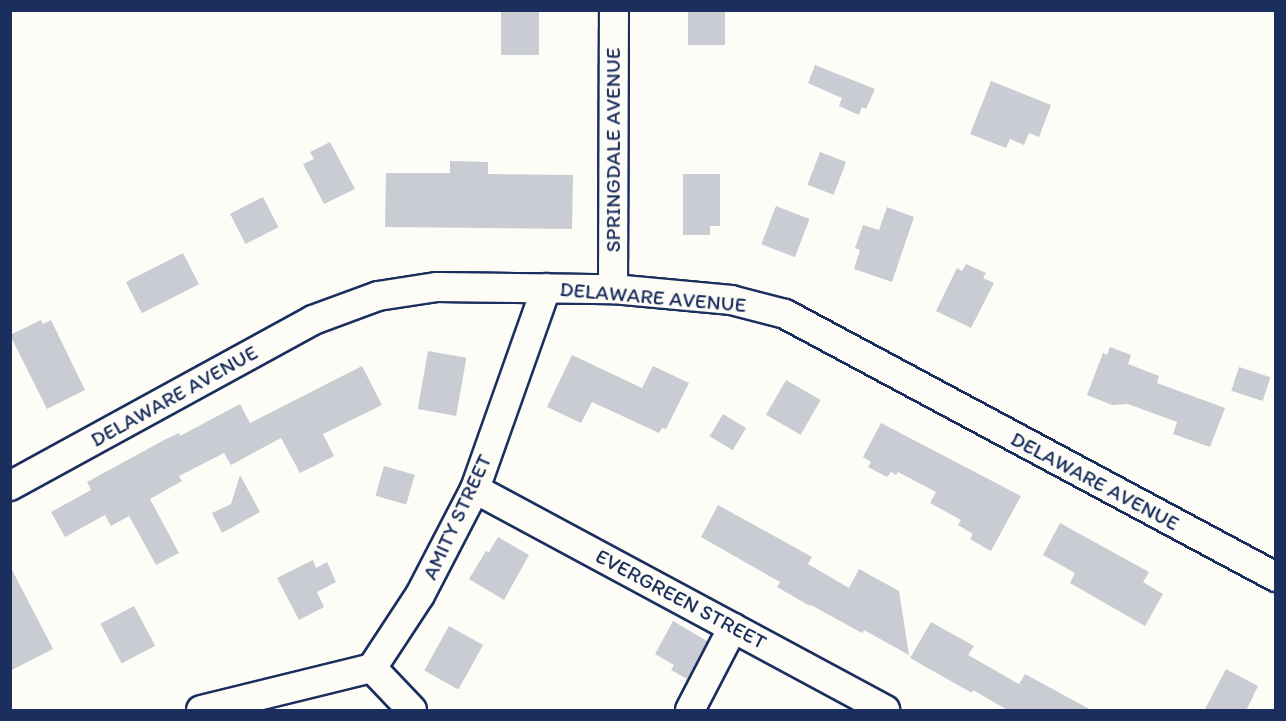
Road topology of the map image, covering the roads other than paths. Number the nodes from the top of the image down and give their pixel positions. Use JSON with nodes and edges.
{"nodes":[{"id":1,"x":614,"y":10,"type":"edge"},
{"id":2,"x":546,"y":288,"type":"junction"},
{"id":3,"x":613,"y":290,"type":"junction"},
{"id":4,"x":10,"y":486,"type":"edge"},
{"id":5,"x":475,"y":489,"type":"junction"},
{"id":6,"x":1275,"y":577,"type":"edge"},
{"id":7,"x":733,"y":627,"type":"junction"},
{"id":8,"x":372,"y":668,"type":"junction"},
{"id":9,"x":201,"y":711,"type":"edge"},
{"id":10,"x":412,"y":711,"type":"edge"},
{"id":11,"x":690,"y":711,"type":"edge"},
{"id":12,"x":885,"y":711,"type":"edge"}],
"edges":[{"from":1,"to":3,"type":"street","name":"SPRINGDALE AVENUE"},
{"from":2,"to":3,"type":"street","name":"DELAWARE AVENUE"},
{"from":2,"to":4,"type":"street","name":"DELAWARE AVENUE"},
{"from":2,"to":5,"type":"street","name":"AMITY STREET"},
{"from":3,"to":6,"type":"street","name":"DELAWARE AVENUE"},
{"from":5,"to":7,"type":"street","name":"EVERGREEN STREET"},
{"from":5,"to":8,"type":"street","name":"AMITY STREET"},
{"from":7,"to":11,"type":"street"},
{"from":7,"to":12,"type":"street","name":"EVERGREEN STREET"},
{"from":8,"to":9,"type":"street"},
{"from":8,"to":10,"type":"street"}]}
